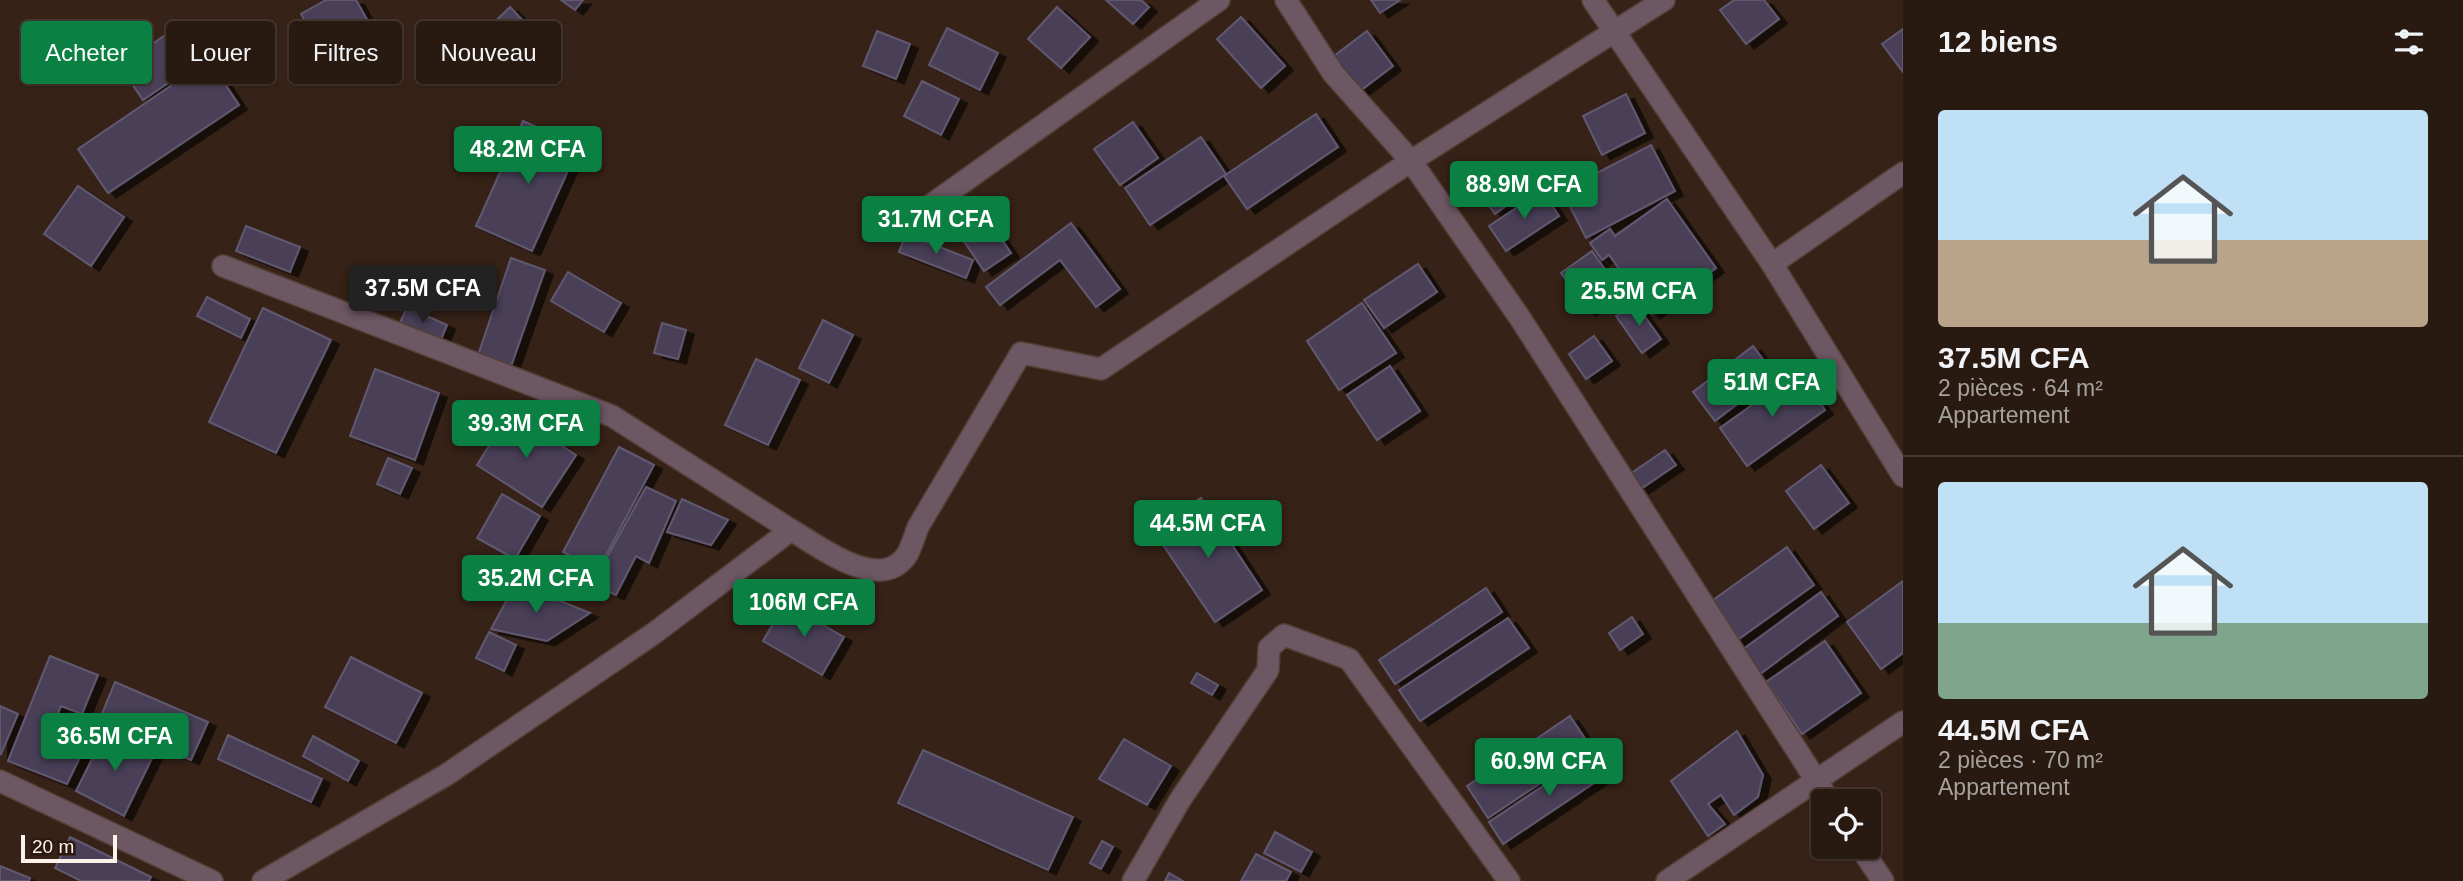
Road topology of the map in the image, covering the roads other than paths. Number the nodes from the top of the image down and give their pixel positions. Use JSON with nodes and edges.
{"nodes":[{"id":1,"x":1219,"y":0,"type":"edge"},
{"id":2,"x":1286,"y":0,"type":"edge"},
{"id":3,"x":1592,"y":0,"type":"edge"},
{"id":4,"x":1664,"y":0,"type":"edge"},
{"id":5,"x":1615,"y":32,"type":"junction"},
{"id":6,"x":1410,"y":161,"type":"junction"},
{"id":7,"x":1903,"y":173,"type":"edge"},
{"id":8,"x":921,"y":212,"type":"dead end"},
{"id":9,"x":1772,"y":264,"type":"junction"},
{"id":10,"x":223,"y":266,"type":"dead end"},
{"id":11,"x":1903,"y":476,"type":"edge"},
{"id":12,"x":791,"y":530,"type":"junction"},
{"id":13,"x":1903,"y":722,"type":"edge"},
{"id":14,"x":1815,"y":780,"type":"junction"},
{"id":15,"x":0,"y":781,"type":"edge"},
{"id":16,"x":1821,"y":789,"type":"edge"},
{"id":17,"x":1868,"y":859,"type":"edge"},
{"id":18,"x":212,"y":881,"type":"edge"},
{"id":19,"x":263,"y":881,"type":"edge"},
{"id":20,"x":1133,"y":881,"type":"edge"},
{"id":21,"x":1509,"y":881,"type":"edge"},
{"id":22,"x":1667,"y":881,"type":"edge"},
{"id":23,"x":1883,"y":881,"type":"edge"}],
"edges":[{"from":1,"to":8,"type":"street"},
{"from":2,"to":6,"type":"street"},
{"from":3,"to":5,"type":"street"},
{"from":4,"to":5,"type":"street"},
{"from":5,"to":6,"type":"street"},
{"from":5,"to":9,"type":"street"},
{"from":6,"to":12,"type":"street"},
{"from":6,"to":14,"type":"street"},
{"from":7,"to":9,"type":"street"},
{"from":9,"to":11,"type":"street"},
{"from":10,"to":12,"type":"street"},
{"from":12,"to":19,"type":"street"},
{"from":13,"to":14,"type":"street"},
{"from":14,"to":16,"type":"street"},
{"from":14,"to":22,"type":"street"},
{"from":15,"to":18,"type":"street"},
{"from":17,"to":23,"type":"street"},
{"from":20,"to":21,"type":"street"}]}
